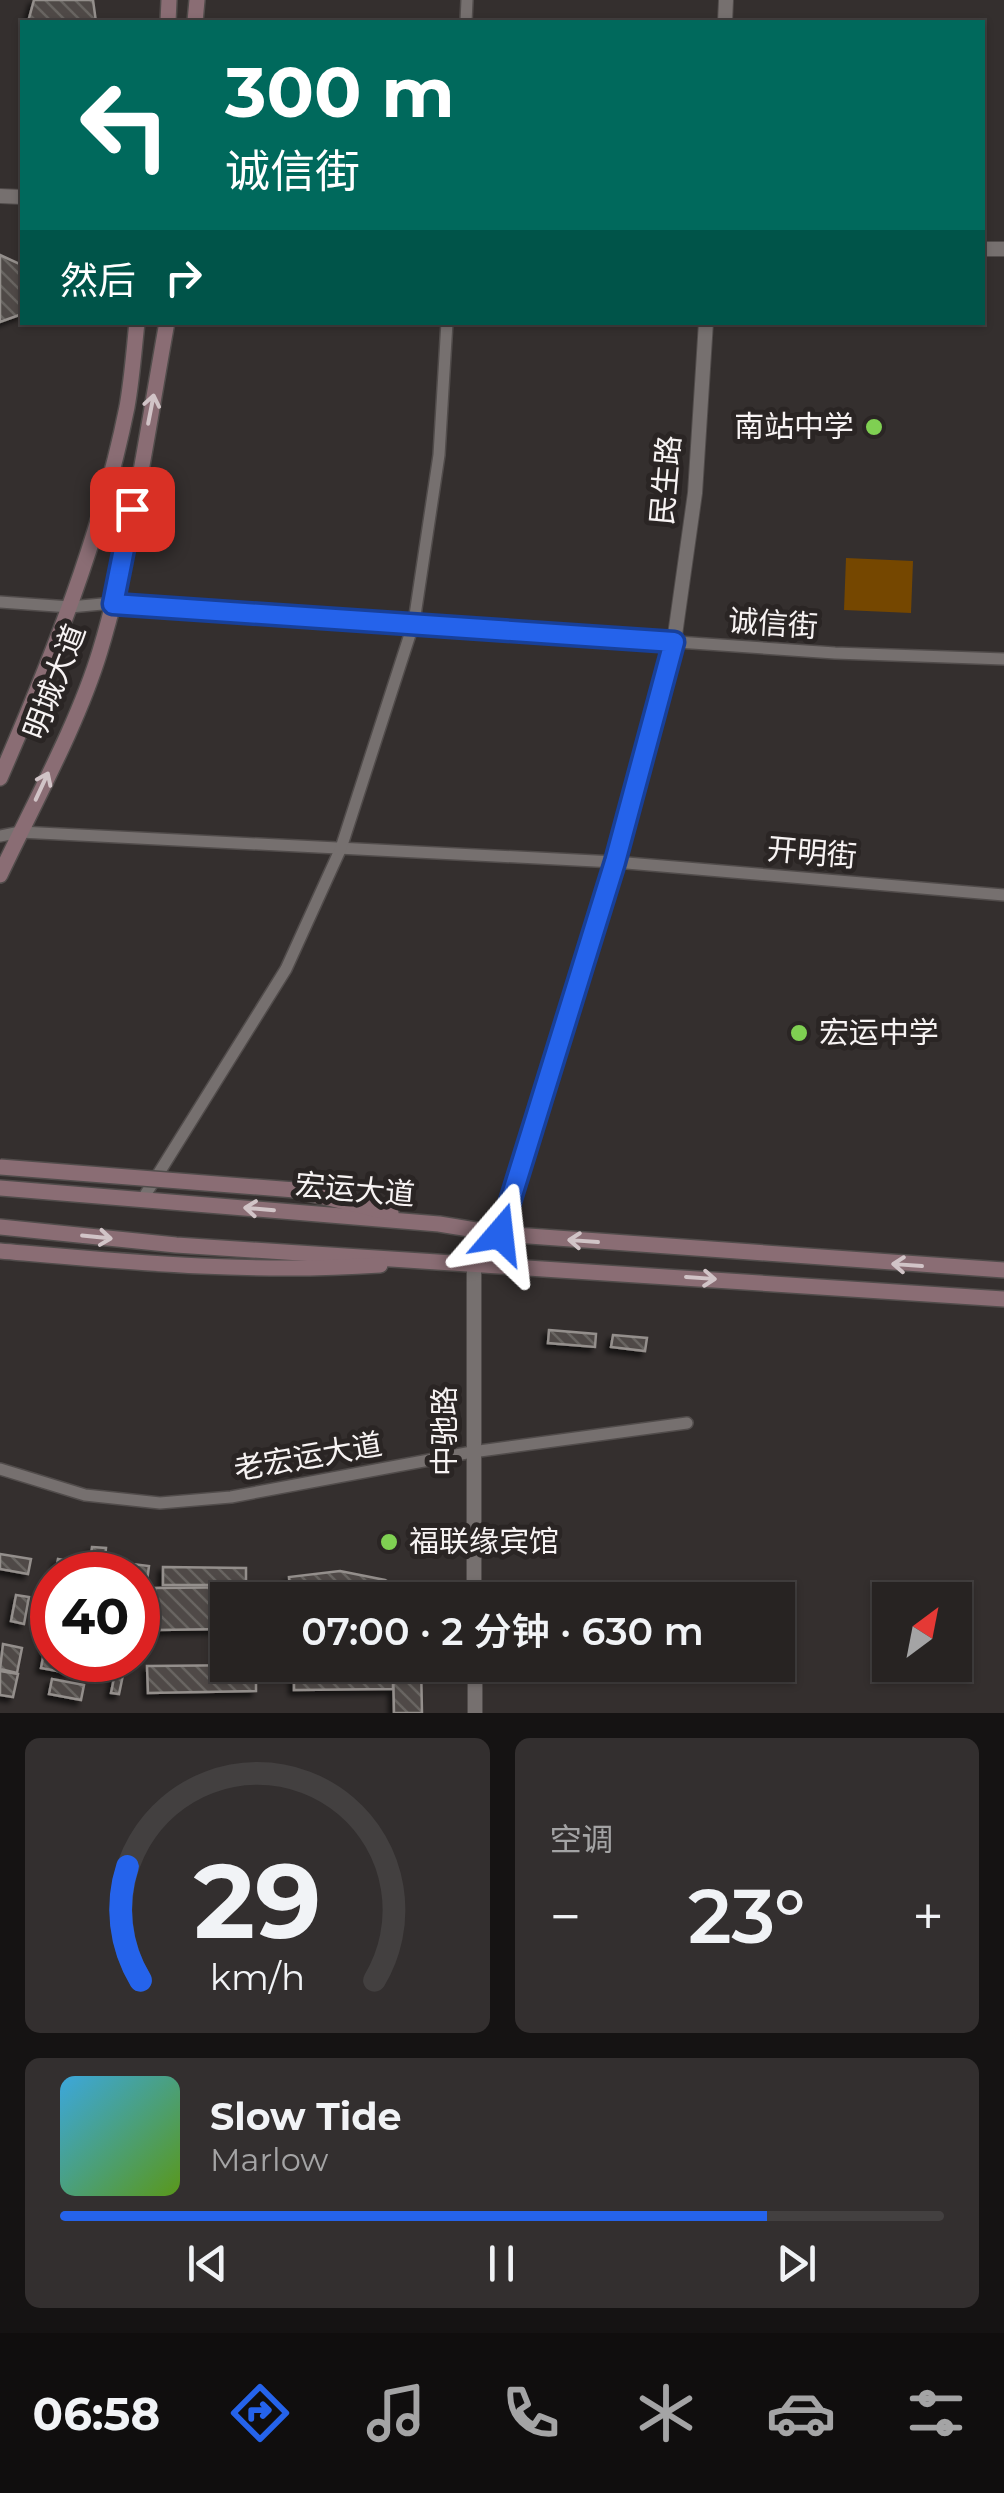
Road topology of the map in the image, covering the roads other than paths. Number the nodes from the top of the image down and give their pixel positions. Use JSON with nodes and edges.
{"nodes":[{"id":1,"x":138,"y":325,"type":"edge"},
{"id":2,"x":166,"y":325,"type":"edge"},
{"id":3,"x":447,"y":325,"type":"edge"},
{"id":4,"x":706,"y":325,"type":"edge"},
{"id":5,"x":0,"y":602,"type":"edge"},
{"id":6,"x":113,"y":604,"type":"junction"},
{"id":7,"x":70,"y":607,"type":"junction"},
{"id":8,"x":414,"y":622,"type":"junction"},
{"id":9,"x":674,"y":642,"type":"junction"},
{"id":10,"x":1004,"y":660,"type":"edge"},
{"id":11,"x":0,"y":778,"type":"edge"},
{"id":12,"x":20,"y":832,"type":"junction"},
{"id":13,"x":0,"y":836,"type":"edge"},
{"id":14,"x":341,"y":848,"type":"junction"},
{"id":15,"x":615,"y":862,"type":"junction"},
{"id":16,"x":0,"y":874,"type":"edge"},
{"id":17,"x":1004,"y":895,"type":"edge"},
{"id":18,"x":0,"y":1167,"type":"edge"},
{"id":19,"x":0,"y":1188,"type":"edge"},
{"id":20,"x":142,"y":1200,"type":"junction"},
{"id":21,"x":439,"y":1224,"type":"junction"},
{"id":22,"x":0,"y":1227,"type":"edge"},
{"id":23,"x":500,"y":1234,"type":"junction"},
{"id":24,"x":0,"y":1251,"type":"edge"},
{"id":25,"x":438,"y":1261,"type":"junction"},
{"id":26,"x":474,"y":1263,"type":"junction"},
{"id":27,"x":1004,"y":1270,"type":"edge"},
{"id":28,"x":1004,"y":1299,"type":"edge"},
{"id":29,"x":687,"y":1424,"type":"dead end"},
{"id":30,"x":472,"y":1452,"type":"junction"},
{"id":31,"x":0,"y":1469,"type":"edge"},
{"id":32,"x":474,"y":1582,"type":"edge"},
{"id":33,"x":474,"y":1682,"type":"edge"},
{"id":34,"x":475,"y":1713,"type":"edge"}],
"edges":[{"from":1,"to":7,"type":"main road","name":"明城大道"},
{"from":6,"to":2,"type":"main road","name":"明城大道","one_way":true},
{"from":3,"to":8,"type":"street"},
{"from":4,"to":9,"type":"street","name":"民生路"},
{"from":5,"to":7,"type":"street","name":"诚信街"},
{"from":6,"to":7,"type":"street","name":"诚信街"},
{"from":6,"to":8,"type":"street","name":"诚信街"},
{"from":12,"to":6,"type":"main road","name":"明城大道","one_way":true},
{"from":7,"to":11,"type":"main road","name":"明城大道"},
{"from":8,"to":9,"type":"street","name":"诚信街"},
{"from":8,"to":14,"type":"street"},
{"from":9,"to":10,"type":"street","name":"诚信街"},
{"from":9,"to":15,"type":"street","name":"民生路"},
{"from":12,"to":13,"type":"street","name":"开明街"},
{"from":12,"to":14,"type":"street","name":"开明街"},
{"from":12,"to":16,"type":"main road","name":"明城大道"},
{"from":14,"to":15,"type":"street","name":"开明街"},
{"from":14,"to":20,"type":"street"},
{"from":15,"to":17,"type":"street","name":"开明街"},
{"from":15,"to":23,"type":"street","name":"民生路"},
{"from":18,"to":21,"type":"main road","bridge":true},
{"from":19,"to":20,"type":"main road","name":"宏运大道"},
{"from":21,"to":20,"type":"main road","name":"宏运大道","one_way":true},
{"from":21,"to":23,"type":"main road","name":"宏运大道"},
{"from":22,"to":25,"type":"main road","one_way":true},
{"from":27,"to":23,"type":"main road","name":"宏运大道","one_way":true},
{"from":24,"to":25,"type":"main road"},
{"from":25,"to":26,"type":"main road"},
{"from":26,"to":28,"type":"main road","one_way":true},
{"from":26,"to":30,"type":"street","name":"中驰路"},
{"from":29,"to":30,"type":"street","name":"老宏运大道"},
{"from":30,"to":31,"type":"street","name":"老宏运大道"},
{"from":30,"to":32,"type":"street","name":"中驰路"},
{"from":33,"to":34,"type":"street"}]}
